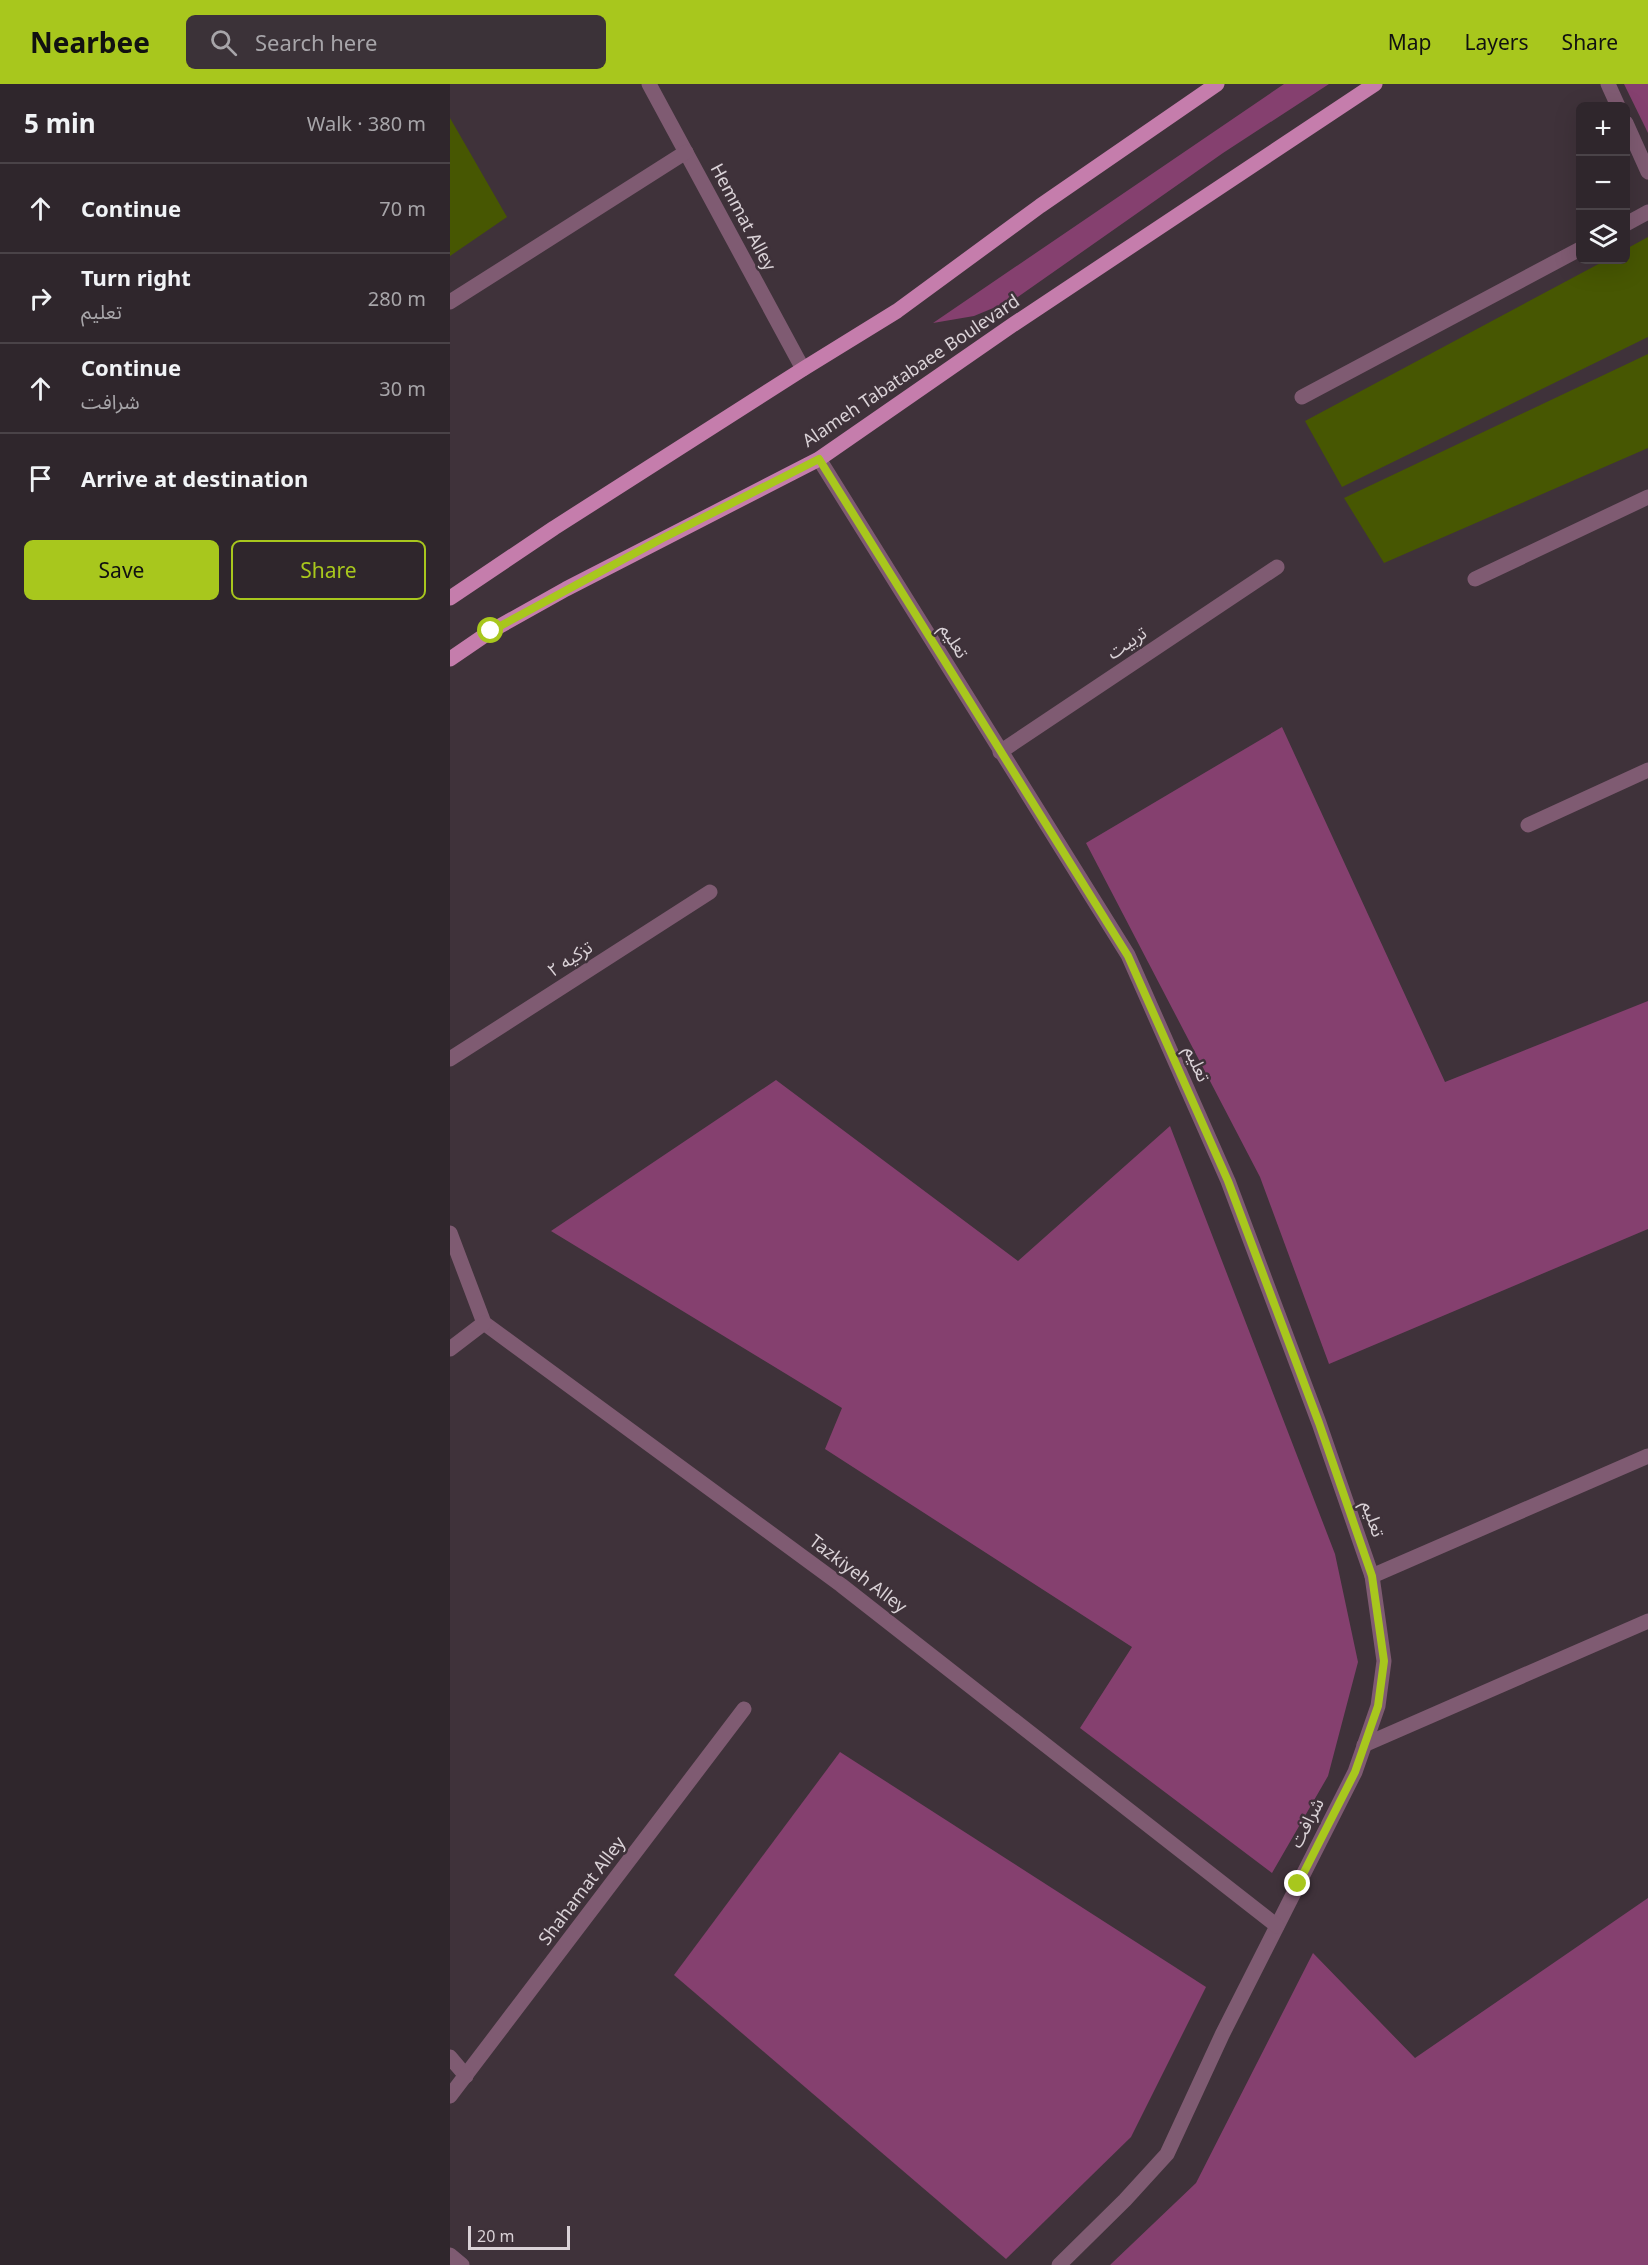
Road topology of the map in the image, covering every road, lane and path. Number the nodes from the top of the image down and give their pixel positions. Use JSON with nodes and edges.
{"nodes":[{"id":1,"x":649,"y":84,"type":"edge"},
{"id":2,"x":1217,"y":84,"type":"edge"},
{"id":3,"x":1375,"y":84,"type":"edge"},
{"id":4,"x":1608,"y":84,"type":"edge"},
{"id":5,"x":1616,"y":102,"type":"edge"},
{"id":6,"x":1630,"y":132,"type":"edge"},
{"id":7,"x":686,"y":152,"type":"junction"},
{"id":8,"x":1648,"y":172,"type":"edge"},
{"id":9,"x":1648,"y":212,"type":"edge"},
{"id":10,"x":1630,"y":222,"type":"edge"},
{"id":11,"x":1576,"y":252,"type":"edge"},
{"id":12,"x":450,"y":302,"type":"edge"},
{"id":13,"x":803,"y":369,"type":"junction"},
{"id":14,"x":1302,"y":397,"type":"dead end"},
{"id":15,"x":819,"y":459,"type":"junction"},
{"id":16,"x":1648,"y":497,"type":"edge"},
{"id":17,"x":1276,"y":567,"type":"dead end"},
{"id":18,"x":1475,"y":579,"type":"dead end"},
{"id":19,"x":450,"y":598,"type":"edge"},
{"id":20,"x":450,"y":658,"type":"edge"},
{"id":21,"x":999,"y":752,"type":"junction"},
{"id":22,"x":1648,"y":770,"type":"edge"},
{"id":23,"x":1528,"y":825,"type":"dead end"},
{"id":24,"x":710,"y":892,"type":"dead end"},
{"id":25,"x":450,"y":1059,"type":"edge"},
{"id":26,"x":450,"y":1233,"type":"edge"},
{"id":27,"x":484,"y":1323,"type":"junction"},
{"id":28,"x":450,"y":1349,"type":"edge"},
{"id":29,"x":1648,"y":1456,"type":"edge"},
{"id":30,"x":1372,"y":1576,"type":"junction"},
{"id":31,"x":1648,"y":1621,"type":"edge"},
{"id":32,"x":744,"y":1709,"type":"dead end"},
{"id":33,"x":1364,"y":1745,"type":"junction"},
{"id":34,"x":1277,"y":1926,"type":"junction"},
{"id":35,"x":450,"y":2057,"type":"edge"},
{"id":36,"x":466,"y":2076,"type":"junction"},
{"id":37,"x":450,"y":2096,"type":"edge"},
{"id":38,"x":450,"y":2255,"type":"edge"},
{"id":39,"x":462,"y":2265,"type":"edge"},
{"id":40,"x":1059,"y":2265,"type":"edge"}],
"edges":[{"from":1,"to":7,"type":"street","name":"Hemmat Alley"},
{"from":2,"to":13,"type":"main road"},
{"from":3,"to":15,"type":"main road","name":"Alameh Tabatabaee Boulevard"},
{"from":4,"to":5,"type":"street"},
{"from":6,"to":8,"type":"street"},
{"from":7,"to":12,"type":"street"},
{"from":7,"to":13,"type":"street","name":"Hemmat Alley"},
{"from":9,"to":10,"type":"street"},
{"from":11,"to":14,"type":"street"},
{"from":13,"to":19,"type":"main road"},
{"from":15,"to":20,"type":"main road","name":"Alameh Tabatabaee Boulevard"},
{"from":15,"to":21,"type":"street","name":"تعلیم"},
{"from":16,"to":18,"type":"street"},
{"from":17,"to":21,"type":"street","name":"تربیت"},
{"from":21,"to":30,"type":"street","name":"تعلیم"},
{"from":22,"to":23,"type":"street"},
{"from":24,"to":25,"type":"street","name":"تزکیه ۲"},
{"from":26,"to":27,"type":"street"},
{"from":27,"to":28,"type":"street"},
{"from":27,"to":34,"type":"street","name":"Tazkiyeh Alley"},
{"from":29,"to":30,"type":"street"},
{"from":30,"to":33,"type":"street","name":"تعلیم"},
{"from":31,"to":33,"type":"street"},
{"from":32,"to":36,"type":"street","name":"Shahamat Alley"},
{"from":33,"to":34,"type":"street","name":"شرافت"},
{"from":34,"to":40,"type":"street","name":"شرافت"},
{"from":35,"to":36,"type":"street"},
{"from":36,"to":37,"type":"street","name":"Shahamat Alley"},
{"from":38,"to":39,"type":"street"}]}
